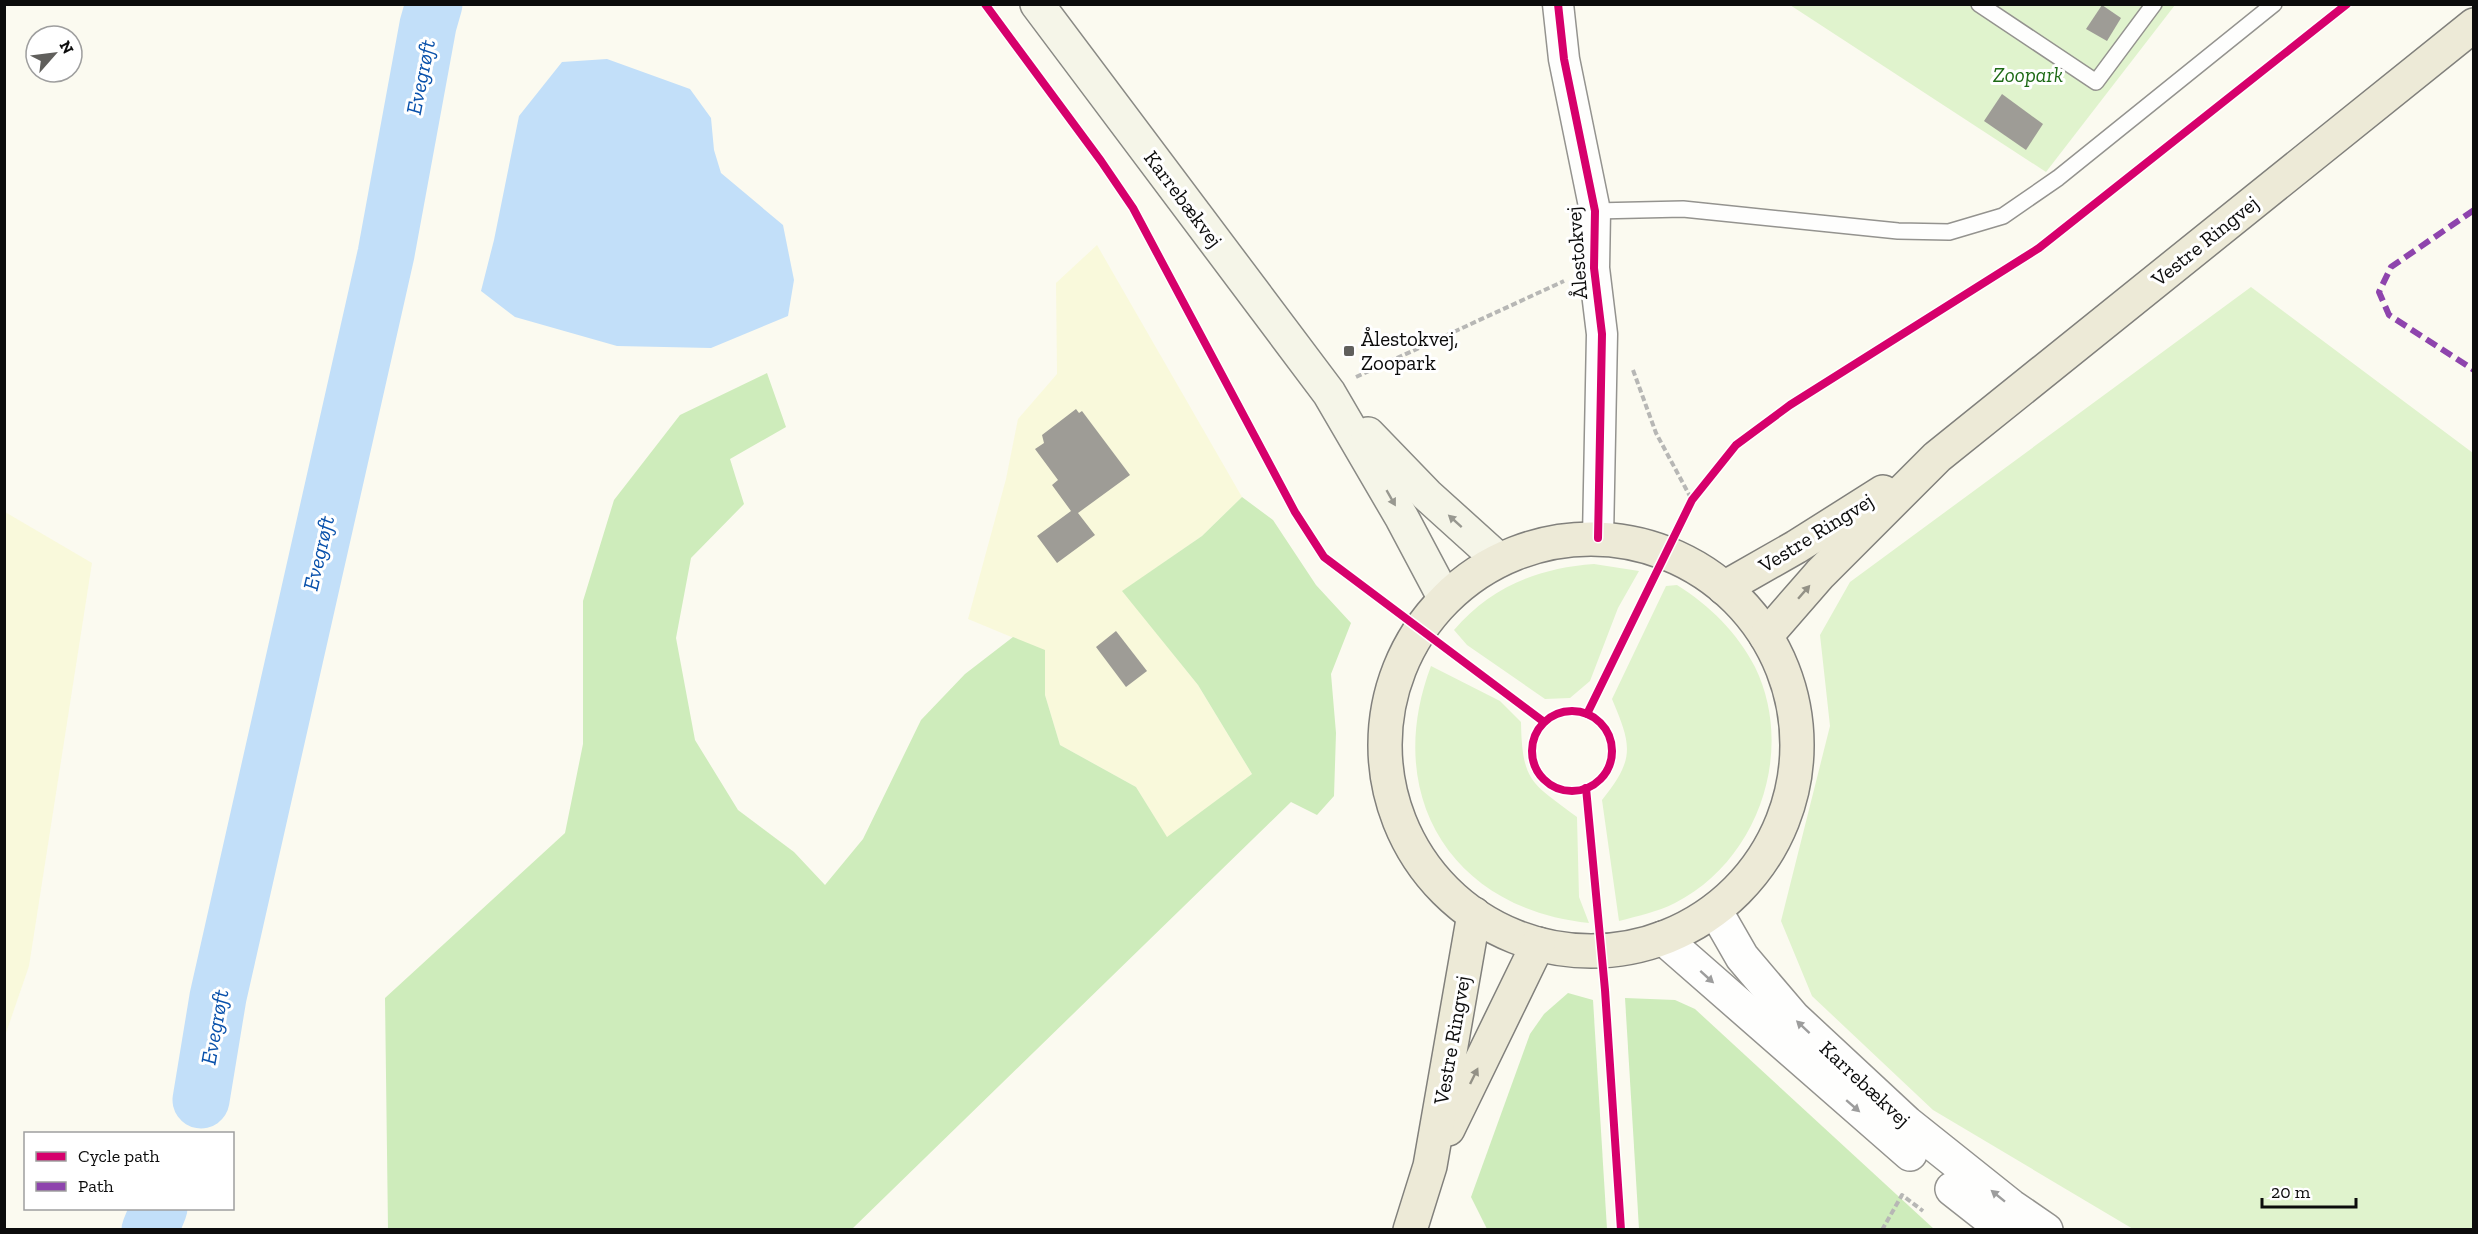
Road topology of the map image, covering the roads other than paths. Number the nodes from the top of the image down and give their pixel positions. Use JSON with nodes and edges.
{"nodes":[{"id":1,"x":1037,"y":4,"type":"edge"},
{"id":2,"x":1558,"y":4,"type":"edge"},
{"id":3,"x":1979,"y":4,"type":"edge"},
{"id":4,"x":2154,"y":4,"type":"edge"},
{"id":5,"x":2274,"y":4,"type":"edge"},
{"id":6,"x":2474,"y":25,"type":"edge"},
{"id":7,"x":1595,"y":211,"type":"junction"},
{"id":8,"x":1329,"y":393,"type":"junction"},
{"id":9,"x":1937,"y":457,"type":"junction"},
{"id":10,"x":1598,"y":538,"type":"junction"},
{"id":11,"x":1499,"y":560,"type":"junction"},
{"id":12,"x":1724,"y":588,"type":"junction"},
{"id":13,"x":1445,"y":599,"type":"junction"},
{"id":14,"x":1766,"y":636,"type":"junction"},
{"id":15,"x":1714,"y":910,"type":"junction"},
{"id":16,"x":1474,"y":914,"type":"junction"},
{"id":17,"x":1663,"y":938,"type":"junction"},
{"id":18,"x":1538,"y":944,"type":"junction"},
{"id":19,"x":1431,"y":1166,"type":"junction"},
{"id":20,"x":1410,"y":1230,"type":"edge"},
{"id":21,"x":2004,"y":1230,"type":"edge"},
{"id":22,"x":2046,"y":1230,"type":"edge"}],
"edges":[{"from":1,"to":8,"type":"main road","name":"Karrebækvej"},
{"from":2,"to":7,"type":"street","name":"Ålestokvej"},
{"from":3,"to":4,"type":"lane"},
{"from":5,"to":7,"type":"lane"},
{"from":6,"to":9,"type":"main road","name":"Vestre Ringvej"},
{"from":7,"to":10,"type":"street","name":"Ålestokvej"},
{"from":11,"to":8,"type":"main road","name":"Karrebækvej","one_way":true},
{"from":8,"to":13,"type":"main road","name":"Karrebækvej","one_way":true},
{"from":9,"to":12,"type":"main road","name":"Vestre Ringvej"},
{"from":14,"to":9,"type":"main road","name":"Vestre Ringvej","one_way":true},
{"from":10,"to":11,"type":"main road"},
{"from":10,"to":12,"type":"main road"},
{"from":11,"to":13,"type":"main road"},
{"from":12,"to":14,"type":"main road"},
{"from":13,"to":16,"type":"main road"},
{"from":14,"to":15,"type":"main road"},
{"from":15,"to":17,"type":"main road"},
{"from":22,"to":15,"type":"street","name":"Karrebækvej","one_way":true},
{"from":16,"to":18,"type":"main road"},
{"from":16,"to":19,"type":"main road","name":"Vestre Ringvej"},
{"from":17,"to":18,"type":"main road"},
{"from":17,"to":21,"type":"street","name":"Karrebækvej","one_way":true},
{"from":19,"to":18,"type":"main road","name":"Vestre Ringvej","one_way":true},
{"from":19,"to":20,"type":"main road","name":"Vestre Ringvej"}]}
